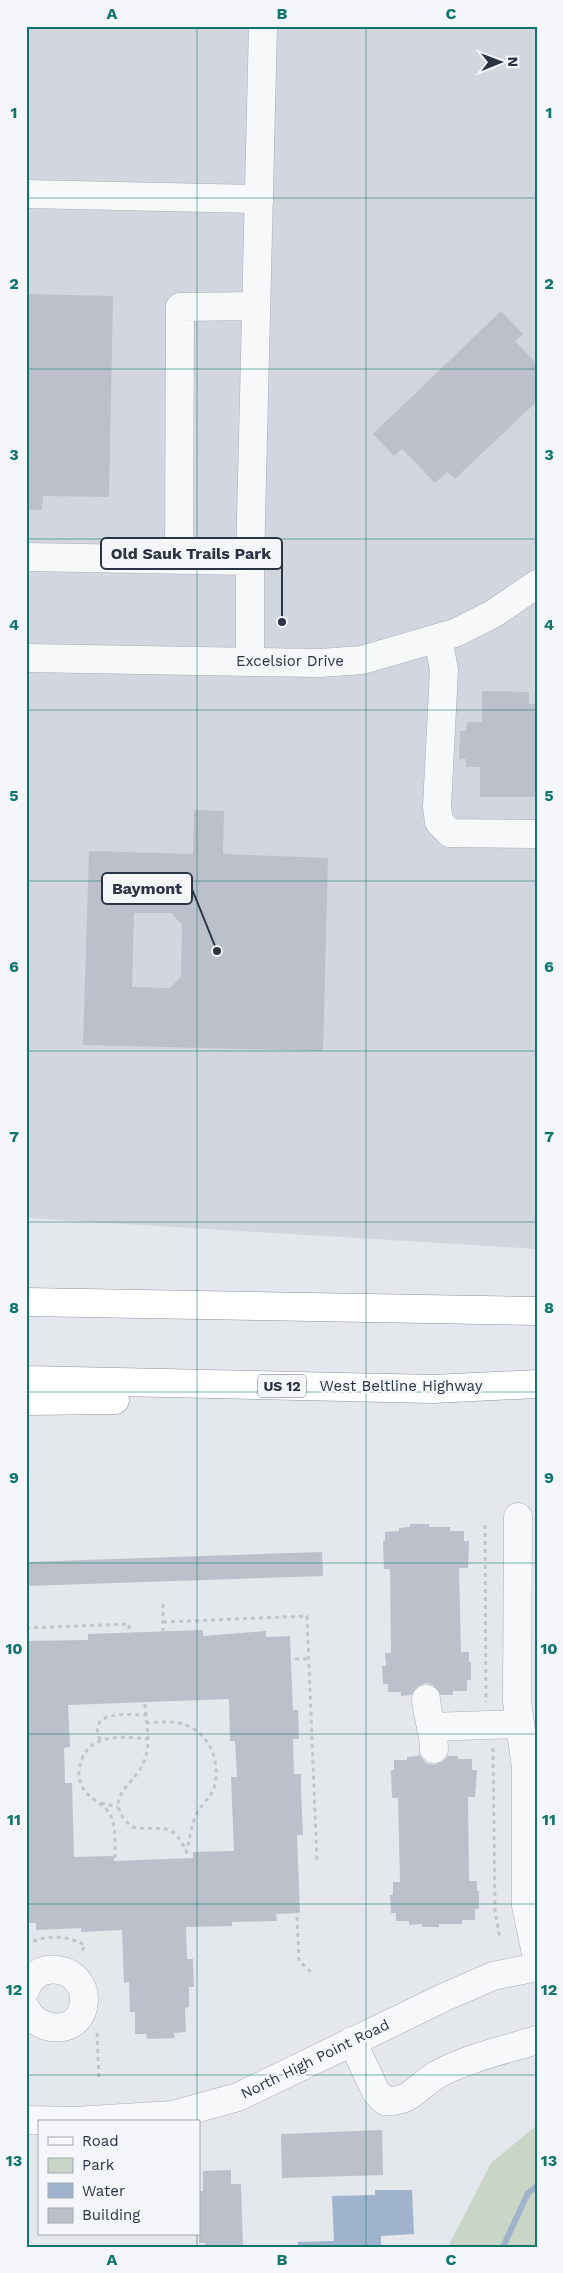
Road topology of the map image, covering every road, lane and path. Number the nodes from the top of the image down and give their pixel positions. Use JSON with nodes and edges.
{"nodes":[{"id":1,"x":263,"y":26,"type":"edge"},
{"id":2,"x":26,"y":194,"type":"edge"},
{"id":3,"x":259,"y":199,"type":"junction"},
{"id":4,"x":256,"y":306,"type":"junction"},
{"id":5,"x":26,"y":557,"type":"edge"},
{"id":6,"x":178,"y":560,"type":"junction"},
{"id":7,"x":250,"y":561,"type":"junction"},
{"id":8,"x":537,"y":584,"type":"edge"},
{"id":9,"x":438,"y":638,"type":"junction"},
{"id":10,"x":26,"y":658,"type":"edge"},
{"id":11,"x":250,"y":662,"type":"junction"},
{"id":12,"x":537,"y":834,"type":"edge"},
{"id":13,"x":26,"y":1292,"type":"edge"},
{"id":14,"x":26,"y":1302,"type":"edge"},
{"id":15,"x":193,"y":1304,"type":"junction"},
{"id":16,"x":537,"y":1311,"type":"edge"},
{"id":17,"x":26,"y":1380,"type":"edge"},
{"id":18,"x":537,"y":1384,"type":"edge"},
{"id":19,"x":414,"y":1388,"type":"junction"},
{"id":20,"x":26,"y":1401,"type":"edge"},
{"id":21,"x":518,"y":1517,"type":"dead end"},
{"id":22,"x":527,"y":1568,"type":"edge"},
{"id":23,"x":163,"y":1604,"type":"dead end"},
{"id":24,"x":163,"y":1622,"type":"junction"},
{"id":25,"x":26,"y":1628,"type":"edge"},
{"id":26,"x":163,"y":1633,"type":"dead end"},
{"id":27,"x":129,"y":1634,"type":"dead end"},
{"id":28,"x":295,"y":1659,"type":"dead end"},
{"id":29,"x":308,"y":1659,"type":"junction"},
{"id":30,"x":426,"y":1699,"type":"dead end"},
{"id":31,"x":145,"y":1704,"type":"dead end"},
{"id":32,"x":146,"y":1715,"type":"junction"},
{"id":33,"x":146,"y":1723,"type":"junction"},
{"id":34,"x":519,"y":1724,"type":"junction"},
{"id":35,"x":147,"y":1739,"type":"junction"},
{"id":36,"x":100,"y":1740,"type":"junction"},
{"id":37,"x":99,"y":1803,"type":"junction"},
{"id":38,"x":118,"y":1807,"type":"junction"},
{"id":39,"x":115,"y":1858,"type":"dead end"},
{"id":40,"x":316,"y":1862,"type":"dead end"},
{"id":41,"x":297,"y":1917,"type":"dead end"},
{"id":42,"x":537,"y":1958,"type":"edge"},
{"id":43,"x":537,"y":1967,"type":"edge"},
{"id":44,"x":311,"y":1972,"type":"dead end"},
{"id":45,"x":26,"y":1989,"type":"edge"},
{"id":46,"x":28,"y":2015,"type":"edge"},
{"id":47,"x":537,"y":2040,"type":"edge"},
{"id":48,"x":352,"y":2041,"type":"junction"},
{"id":49,"x":26,"y":2120,"type":"edge"}],
"edges":[{"from":1,"to":3,"type":"street"},
{"from":2,"to":3,"type":"street"},
{"from":3,"to":4,"type":"street"},
{"from":4,"to":6,"type":"street"},
{"from":4,"to":7,"type":"street"},
{"from":5,"to":6,"type":"street"},
{"from":6,"to":7,"type":"street"},
{"from":7,"to":11,"type":"street"},
{"from":8,"to":9,"type":"street","name":"Excelsior Drive"},
{"from":9,"to":11,"type":"street","name":"Excelsior Drive"},
{"from":9,"to":12,"type":"street"},
{"from":10,"to":11,"type":"street","name":"Excelsior Drive"},
{"from":13,"to":15,"type":"highway"},
{"from":14,"to":15,"type":"highway"},
{"from":15,"to":16,"type":"highway"},
{"from":17,"to":19,"type":"highway","name":"West Beltline Highway","number":"US 12"},
{"from":18,"to":19,"type":"highway","name":"West Beltline Highway","number":"US 12"},
{"from":19,"to":20,"type":"highway"},
{"from":21,"to":22,"type":"street"},
{"from":22,"to":34,"type":"street"},
{"from":23,"to":24,"type":"path"},
{"from":24,"to":26,"type":"path"},
{"from":24,"to":29,"type":"path"},
{"from":25,"to":27,"type":"path"},
{"from":28,"to":29,"type":"path"},
{"from":29,"to":40,"type":"path"},
{"from":30,"to":34,"type":"street"},
{"from":31,"to":32,"type":"path"},
{"from":32,"to":33,"type":"path"},
{"from":32,"to":36,"type":"path"},
{"from":33,"to":35,"type":"path"},
{"from":33,"to":38,"type":"path"},
{"from":34,"to":42,"type":"street"},
{"from":35,"to":36,"type":"path"},
{"from":35,"to":38,"type":"path"},
{"from":36,"to":37,"type":"path"},
{"from":37,"to":38,"type":"path"},
{"from":37,"to":39,"type":"path"},
{"from":41,"to":44,"type":"path"},
{"from":43,"to":48,"type":"street","name":"North High Point Road"},
{"from":45,"to":46,"type":"street"},
{"from":47,"to":48,"type":"street"},
{"from":48,"to":49,"type":"street","name":"North High Point Road"}]}
